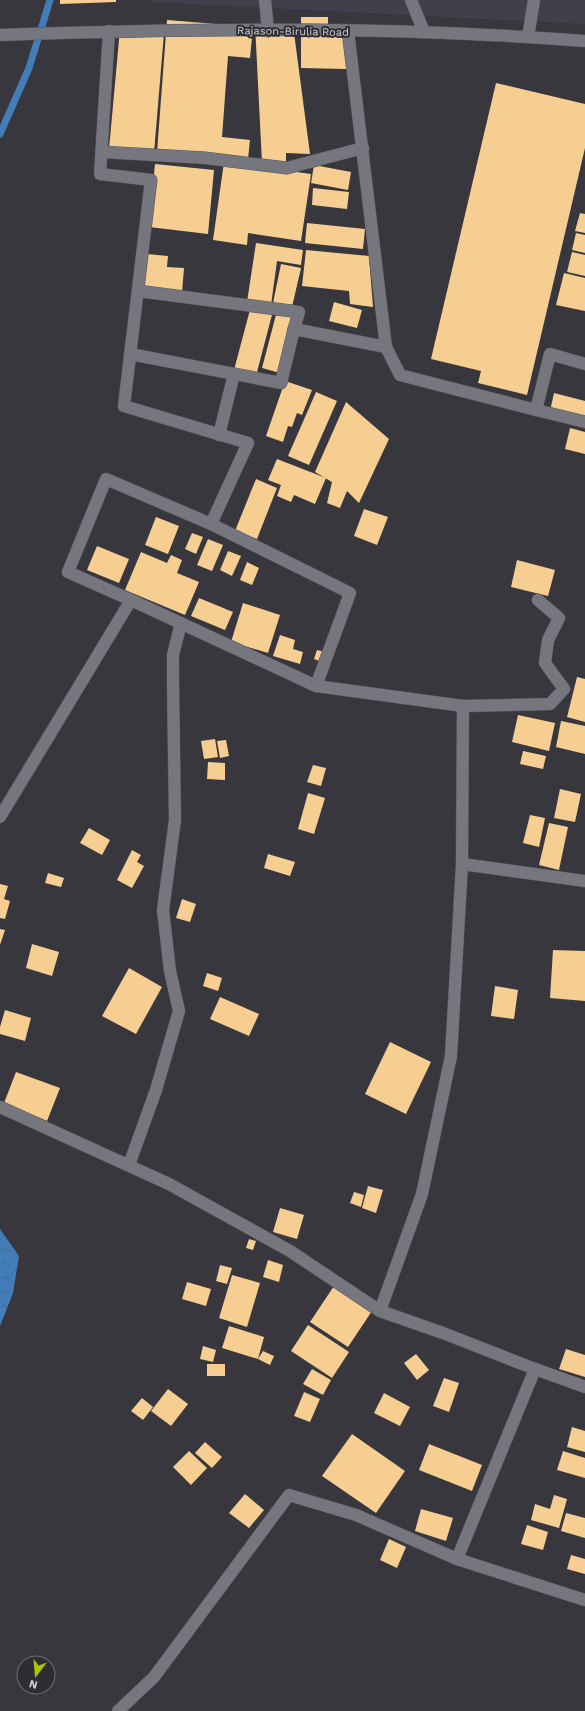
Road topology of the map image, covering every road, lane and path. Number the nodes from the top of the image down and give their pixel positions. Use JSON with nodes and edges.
{"nodes":[{"id":1,"x":264,"y":0,"type":"edge"},
{"id":2,"x":411,"y":0,"type":"edge"},
{"id":3,"x":534,"y":0,"type":"edge"},
{"id":4,"x":268,"y":30,"type":"junction"},
{"id":5,"x":109,"y":31,"type":"junction"},
{"id":6,"x":348,"y":32,"type":"junction"},
{"id":7,"x":424,"y":32,"type":"junction"},
{"id":8,"x":0,"y":35,"type":"edge"},
{"id":9,"x":528,"y":37,"type":"junction"},
{"id":10,"x":585,"y":41,"type":"edge"},
{"id":11,"x":363,"y":148,"type":"junction"},
{"id":12,"x":102,"y":152,"type":"junction"},
{"id":13,"x":138,"y":291,"type":"junction"},
{"id":14,"x":294,"y":329,"type":"junction"},
{"id":15,"x":386,"y":347,"type":"junction"},
{"id":16,"x":130,"y":354,"type":"junction"},
{"id":17,"x":585,"y":364,"type":"edge"},
{"id":18,"x":234,"y":374,"type":"junction"},
{"id":19,"x":536,"y":410,"type":"junction"},
{"id":20,"x":585,"y":422,"type":"edge"},
{"id":21,"x":219,"y":435,"type":"junction"},
{"id":22,"x":211,"y":524,"type":"junction"},
{"id":23,"x":131,"y":600,"type":"junction"},
{"id":24,"x":538,"y":600,"type":"dead end"},
{"id":25,"x":181,"y":623,"type":"junction"},
{"id":26,"x":316,"y":686,"type":"junction"},
{"id":27,"x":463,"y":706,"type":"junction"},
{"id":28,"x":0,"y":817,"type":"edge"},
{"id":29,"x":462,"y":864,"type":"junction"},
{"id":30,"x":585,"y":881,"type":"edge"},
{"id":31,"x":0,"y":1107,"type":"edge"},
{"id":32,"x":129,"y":1165,"type":"junction"},
{"id":33,"x":380,"y":1311,"type":"junction"},
{"id":34,"x":535,"y":1369,"type":"junction"},
{"id":35,"x":585,"y":1387,"type":"edge"},
{"id":36,"x":457,"y":1559,"type":"junction"},
{"id":37,"x":585,"y":1600,"type":"edge"},
{"id":38,"x":118,"y":1711,"type":"edge"}],
"edges":[{"from":1,"to":4,"type":"street"},
{"from":2,"to":7,"type":"street"},
{"from":3,"to":9,"type":"street"},
{"from":4,"to":5,"type":"street","name":"Rajason-Birulia Road"},
{"from":4,"to":6,"type":"street","name":"Rajason-Birulia Road"},
{"from":5,"to":8,"type":"street","name":"Rajason-Birulia Road"},
{"from":5,"to":12,"type":"street"},
{"from":6,"to":7,"type":"street","name":"Rajason-Birulia Road"},
{"from":6,"to":11,"type":"street"},
{"from":7,"to":9,"type":"street","name":"Rajason-Birulia Road"},
{"from":9,"to":10,"type":"street","name":"Rajason-Birulia Road"},
{"from":11,"to":12,"type":"street"},
{"from":11,"to":15,"type":"street"},
{"from":12,"to":13,"type":"street"},
{"from":13,"to":14,"type":"street"},
{"from":13,"to":16,"type":"street"},
{"from":14,"to":15,"type":"street"},
{"from":14,"to":18,"type":"street"},
{"from":15,"to":19,"type":"street"},
{"from":16,"to":18,"type":"street"},
{"from":16,"to":21,"type":"street"},
{"from":17,"to":19,"type":"street"},
{"from":18,"to":21,"type":"street"},
{"from":19,"to":20,"type":"street"},
{"from":21,"to":22,"type":"street"},
{"from":22,"to":23,"type":"street"},
{"from":22,"to":26,"type":"street"},
{"from":23,"to":25,"type":"street"},
{"from":23,"to":28,"type":"street"},
{"from":24,"to":27,"type":"street"},
{"from":25,"to":26,"type":"street"},
{"from":25,"to":32,"type":"street"},
{"from":26,"to":27,"type":"street"},
{"from":27,"to":29,"type":"street"},
{"from":29,"to":30,"type":"street"},
{"from":29,"to":33,"type":"street"},
{"from":31,"to":32,"type":"street"},
{"from":32,"to":33,"type":"street"},
{"from":33,"to":34,"type":"street"},
{"from":34,"to":35,"type":"street"},
{"from":34,"to":36,"type":"street"},
{"from":36,"to":37,"type":"street"},
{"from":36,"to":38,"type":"street"}]}
